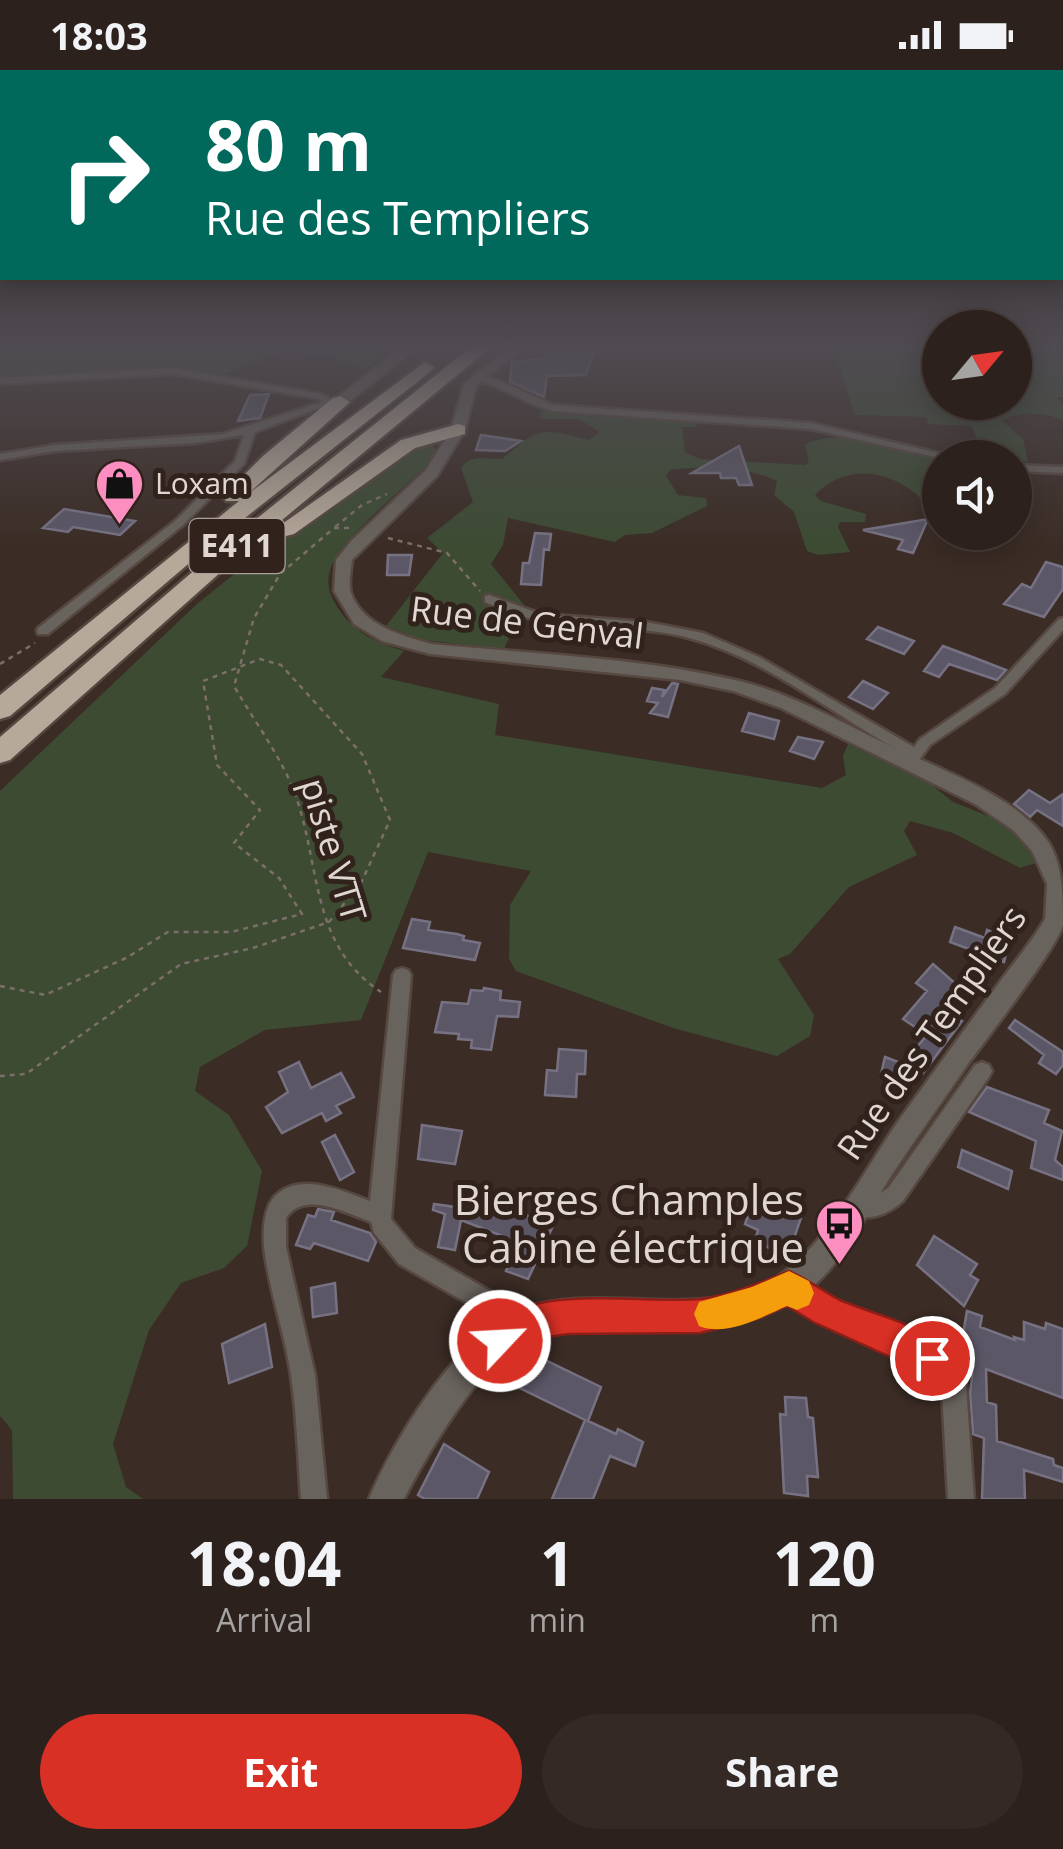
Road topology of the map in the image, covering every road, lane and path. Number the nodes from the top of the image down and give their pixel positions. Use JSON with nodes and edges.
{"nodes":[{"id":1,"x":302,"y":414,"type":"edge"},
{"id":2,"x":322,"y":414,"type":"edge"},
{"id":3,"x":366,"y":414,"type":"edge"},
{"id":4,"x":400,"y":414,"type":"edge"},
{"id":5,"x":456,"y":414,"type":"edge"},
{"id":6,"x":635,"y":414,"type":"edge"},
{"id":7,"x":250,"y":432,"type":"junction"},
{"id":8,"x":445,"y":439,"type":"junction"},
{"id":9,"x":922,"y":451,"type":"edge"},
{"id":10,"x":0,"y":457,"type":"edge"},
{"id":11,"x":1032,"y":469,"type":"edge"},
{"id":12,"x":1063,"y":470,"type":"edge"},
{"id":13,"x":412,"y":492,"type":"junction"},
{"id":14,"x":334,"y":528,"type":"junction"},
{"id":15,"x":372,"y":528,"type":"junction"},
{"id":16,"x":199,"y":544,"type":"junction"},
{"id":17,"x":489,"y":599,"type":"joint"},
{"id":18,"x":1063,"y":622,"type":"edge"},
{"id":19,"x":45,"y":634,"type":"joint"},
{"id":20,"x":0,"y":664,"type":"edge"},
{"id":21,"x":240,"y":665,"type":"junction"},
{"id":22,"x":0,"y":710,"type":"edge"},
{"id":23,"x":0,"y":753,"type":"edge"},
{"id":24,"x":913,"y":758,"type":"junction"},
{"id":25,"x":0,"y":776,"type":"edge"},
{"id":26,"x":329,"y":922,"type":"junction"},
{"id":27,"x":1057,"y":932,"type":"edge"},
{"id":28,"x":402,"y":975,"type":"dead end"},
{"id":29,"x":0,"y":986,"type":"edge"},
{"id":30,"x":399,"y":1000,"type":"junction"},
{"id":31,"x":982,"y":1071,"type":"dead end"},
{"id":32,"x":0,"y":1076,"type":"edge"},
{"id":33,"x":854,"y":1207,"type":"junction"},
{"id":34,"x":380,"y":1214,"type":"junction"},
{"id":35,"x":789,"y":1288,"type":"junction"},
{"id":36,"x":524,"y":1324,"type":"junction"},
{"id":37,"x":314,"y":1499,"type":"edge"},
{"id":38,"x":386,"y":1499,"type":"edge"},
{"id":39,"x":961,"y":1499,"type":"edge"}],
"edges":[{"from":1,"to":7,"type":"street"},
{"from":2,"to":16,"type":"highway"},
{"from":3,"to":16,"type":"highway","number":"E411"},
{"from":4,"to":23,"type":"highway","number":"E411"},
{"from":5,"to":8,"type":"street","name":"Rue de Genval"},
{"from":6,"to":9,"type":"street"},
{"from":7,"to":10,"type":"street"},
{"from":7,"to":19,"type":"street"},
{"from":8,"to":13,"type":"street","name":"Rue de Genval"},
{"from":8,"to":25,"type":"highway"},
{"from":11,"to":12,"type":"street"},
{"from":13,"to":14,"type":"path","name":"piste VTT"},
{"from":13,"to":15,"type":"street","name":"Rue de Genval"},
{"from":14,"to":15,"type":"path"},
{"from":14,"to":21,"type":"path","name":"piste VTT"},
{"from":15,"to":17,"type":"path"},
{"from":15,"to":24,"type":"street","name":"Rue de Genval"},
{"from":16,"to":22,"type":"highway","number":"E411"},
{"from":17,"to":24,"type":"street"},
{"from":18,"to":24,"type":"street"},
{"from":19,"to":20,"type":"path"},
{"from":21,"to":26,"type":"path","name":"piste VTT"},
{"from":21,"to":26,"type":"path","name":"piste VTT"},
{"from":21,"to":29,"type":"path","name":"piste VTT"},
{"from":24,"to":27,"type":"street","name":"Rue des Templiers"},
{"from":26,"to":30,"type":"path","name":"piste VTT"},
{"from":26,"to":32,"type":"path","name":"piste VTT"},
{"from":27,"to":33,"type":"street","name":"Rue des Templiers"},
{"from":28,"to":30,"type":"street"},
{"from":30,"to":34,"type":"street"},
{"from":31,"to":33,"type":"street","name":"Rue des Templiers"},
{"from":33,"to":35,"type":"street","name":"Rue des Templiers"},
{"from":34,"to":36,"type":"street"},
{"from":34,"to":37,"type":"street"},
{"from":35,"to":36,"type":"street"},
{"from":35,"to":39,"type":"street"},
{"from":36,"to":38,"type":"street"}]}
